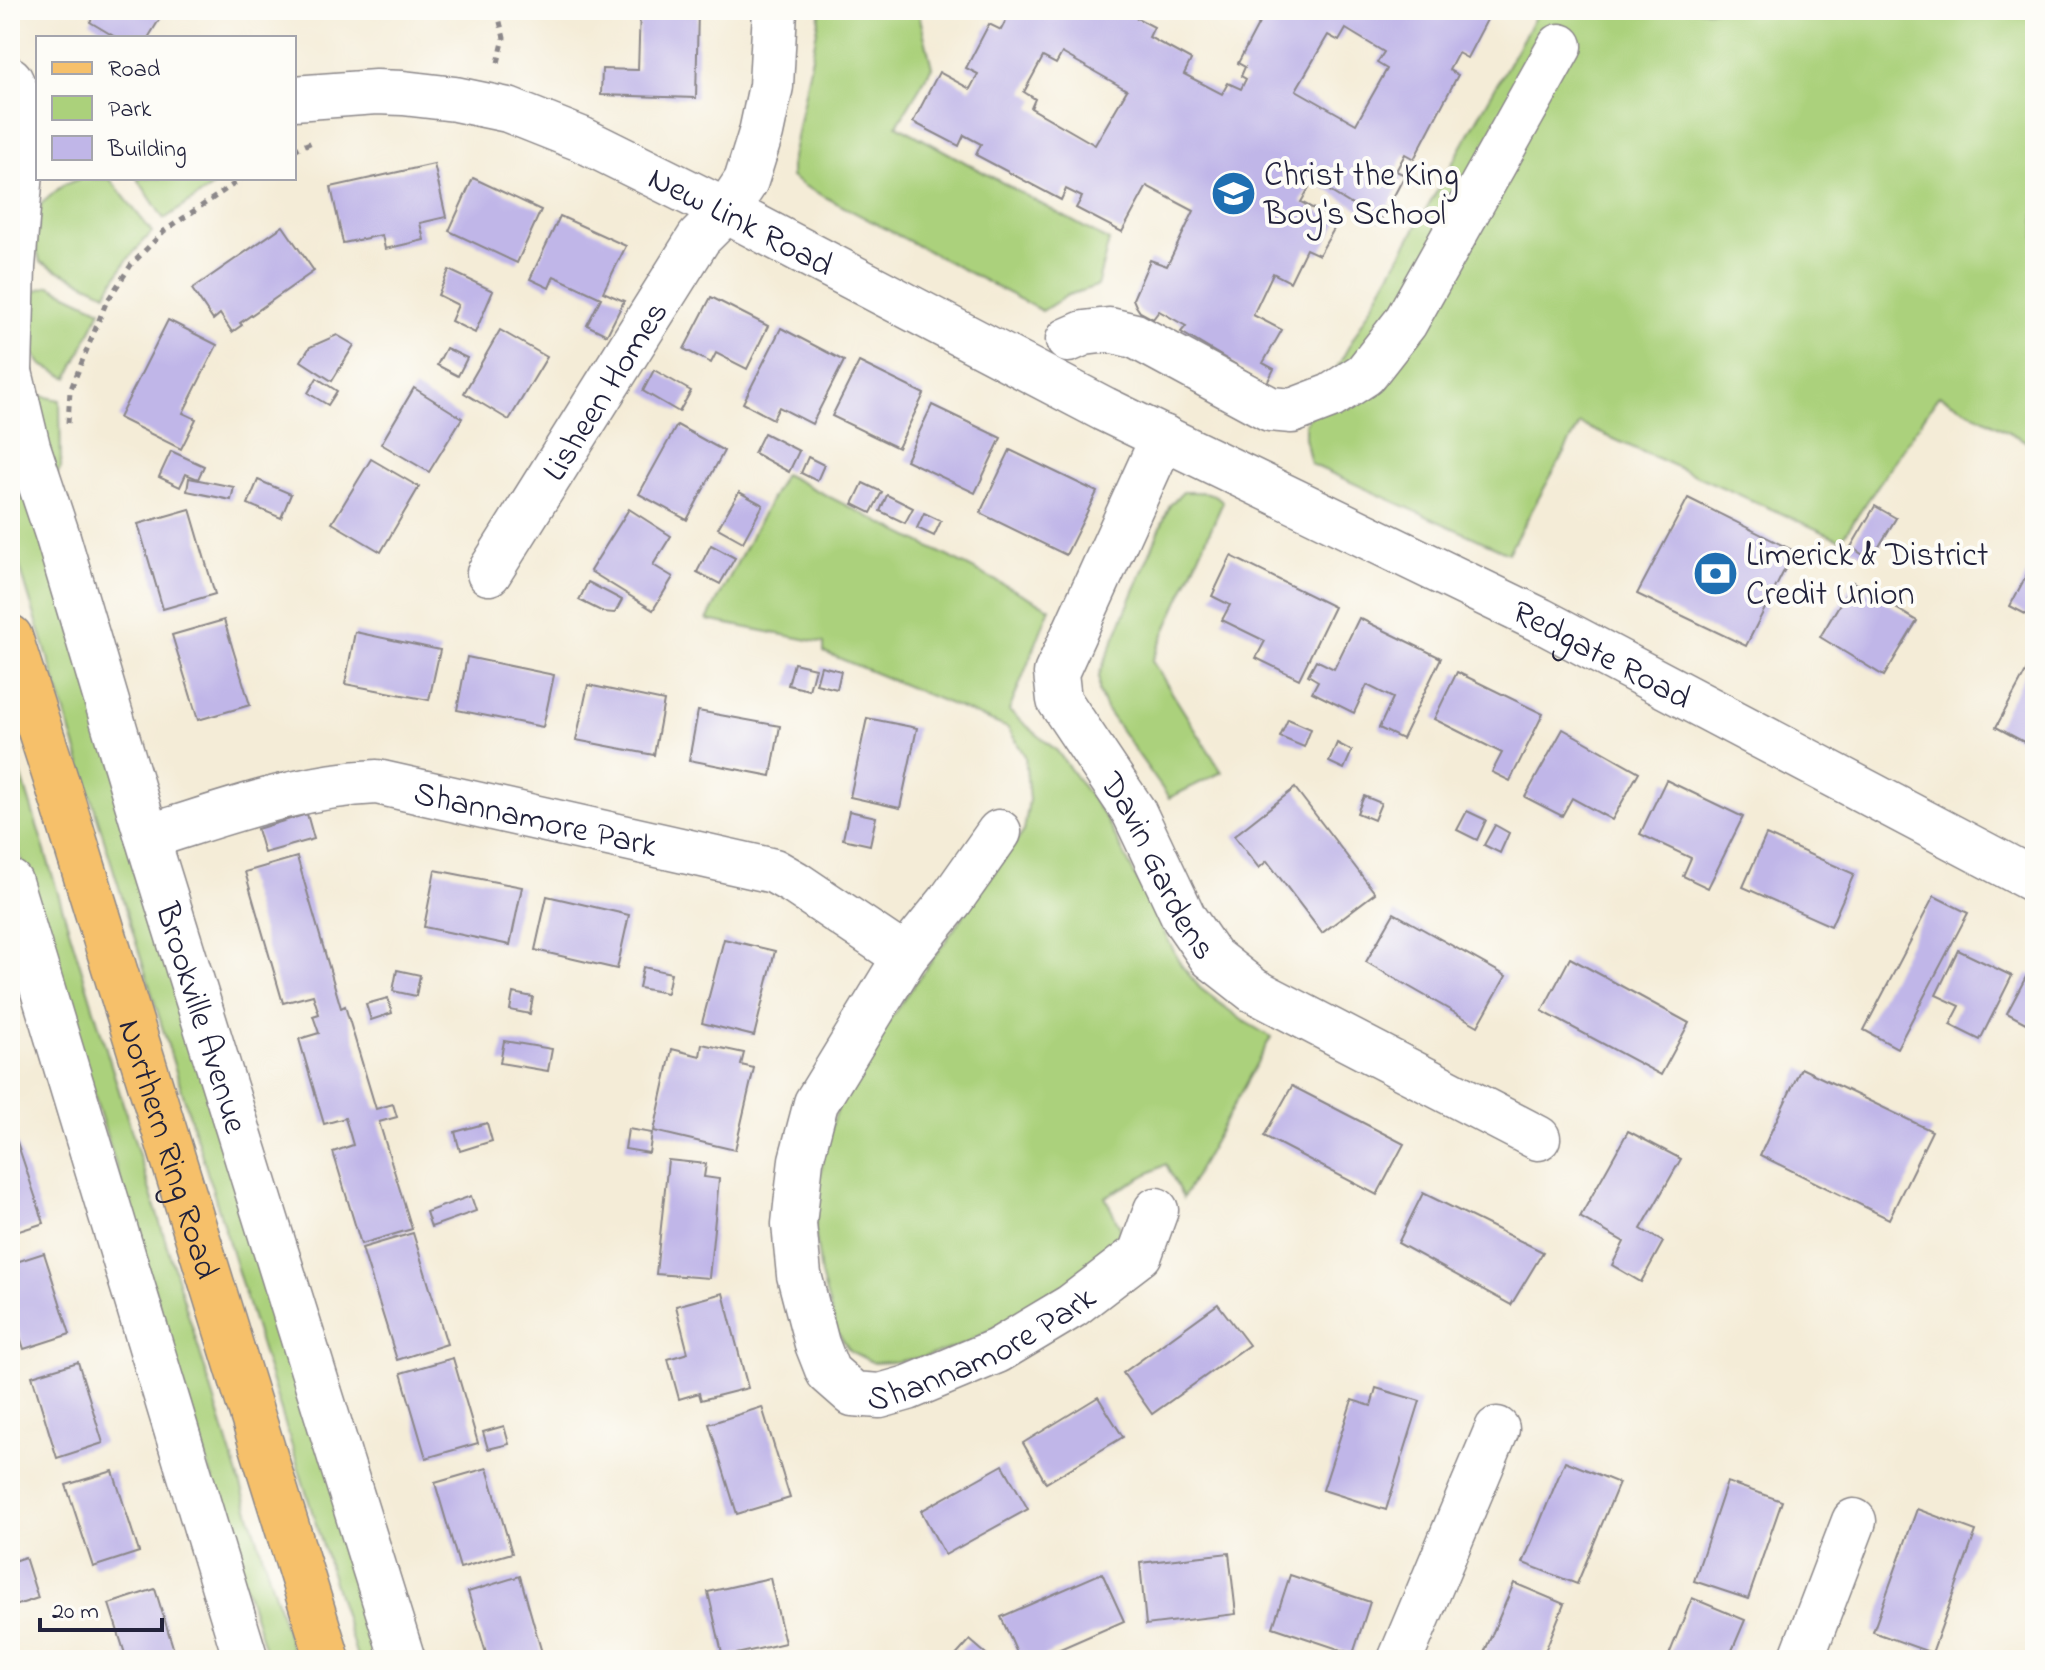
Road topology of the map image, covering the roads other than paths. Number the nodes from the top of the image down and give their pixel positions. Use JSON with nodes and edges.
{"nodes":[{"id":1,"x":775,"y":10,"type":"edge"},
{"id":2,"x":1560,"y":46,"type":"dead end"},
{"id":3,"x":10,"y":79,"type":"edge"},
{"id":4,"x":296,"y":98,"type":"edge"},
{"id":5,"x":27,"y":163,"type":"edge"},
{"id":6,"x":726,"y":211,"type":"junction"},
{"id":7,"x":1068,"y":340,"type":"dead end"},
{"id":8,"x":10,"y":372,"type":"edge"},
{"id":9,"x":1163,"y":437,"type":"junction"},
{"id":10,"x":489,"y":573,"type":"dead end"},
{"id":11,"x":10,"y":637,"type":"edge"},
{"id":12,"x":999,"y":832,"type":"dead end"},
{"id":13,"x":147,"y":837,"type":"junction"},
{"id":14,"x":2035,"y":881,"type":"edge"},
{"id":15,"x":10,"y":882,"type":"edge"},
{"id":16,"x":905,"y":957,"type":"junction"},
{"id":17,"x":1538,"y":1138,"type":"dead end"},
{"id":18,"x":1156,"y":1210,"type":"dead end"},
{"id":19,"x":1497,"y":1429,"type":"dead end"},
{"id":20,"x":1854,"y":1521,"type":"dead end"},
{"id":21,"x":246,"y":1660,"type":"edge"},
{"id":22,"x":328,"y":1660,"type":"edge"},
{"id":23,"x":403,"y":1660,"type":"edge"},
{"id":24,"x":1400,"y":1660,"type":"edge"},
{"id":25,"x":1801,"y":1660,"type":"edge"}],
"edges":[{"from":1,"to":6,"type":"street","name":"Lisheen Homes"},
{"from":2,"to":7,"type":"street"},
{"from":3,"to":5,"type":"street"},
{"from":4,"to":6,"type":"street","name":"New Link Road"},
{"from":5,"to":8,"type":"street","name":"Brookville Avenue"},
{"from":6,"to":9,"type":"street","name":"New Link Road"},
{"from":6,"to":10,"type":"street","name":"Lisheen Homes"},
{"from":8,"to":13,"type":"street","name":"Brookville Avenue"},
{"from":9,"to":14,"type":"street","name":"Redgate Road"},
{"from":9,"to":17,"type":"street","name":"Davin Gardens"},
{"from":11,"to":22,"type":"main road","name":"Northern Ring Road"},
{"from":12,"to":16,"type":"street","name":"Shannamore Park"},
{"from":13,"to":16,"type":"street","name":"Shannamore Park"},
{"from":13,"to":23,"type":"street","name":"Brookville Avenue"},
{"from":15,"to":21,"type":"street"},
{"from":16,"to":18,"type":"street","name":"Shannamore Park"},
{"from":19,"to":24,"type":"street"},
{"from":20,"to":25,"type":"street"}]}
